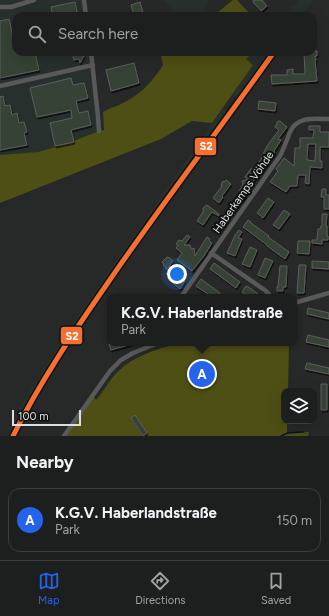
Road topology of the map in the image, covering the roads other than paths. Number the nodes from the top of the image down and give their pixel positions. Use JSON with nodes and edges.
{"nodes":[{"id":1,"x":34,"y":0,"type":"edge"},
{"id":2,"x":84,"y":0,"type":"edge"},
{"id":3,"x":0,"y":7,"type":"edge"},
{"id":4,"x":86,"y":12,"type":"edge"},
{"id":5,"x":92,"y":56,"type":"edge"},
{"id":6,"x":93,"y":65,"type":"junction"},
{"id":7,"x":0,"y":86,"type":"edge"},
{"id":8,"x":329,"y":119,"type":"edge"},
{"id":9,"x":99,"y":131,"type":"dead end"},
{"id":10,"x":211,"y":253,"type":"junction"},
{"id":11,"x":329,"y":293,"type":"edge"},
{"id":12,"x":183,"y":294,"type":"edge"},
{"id":13,"x":268,"y":294,"type":"edge"},
{"id":14,"x":297,"y":302,"type":"edge"},
{"id":15,"x":150,"y":346,"type":"edge"},
{"id":16,"x":64,"y":436,"type":"edge"}],
"edges":[{"from":1,"to":3,"type":"street"},
{"from":2,"to":4,"type":"street"},
{"from":5,"to":6,"type":"street"},
{"from":6,"to":7,"type":"street"},
{"from":6,"to":9,"type":"street"},
{"from":8,"to":10,"type":"street","name":"Haberkamps Vöhde"},
{"from":10,"to":12,"type":"street","name":"Haberkamps Vöhde"},
{"from":10,"to":13,"type":"street"},
{"from":11,"to":14,"type":"street"},
{"from":15,"to":16,"type":"street"}]}
